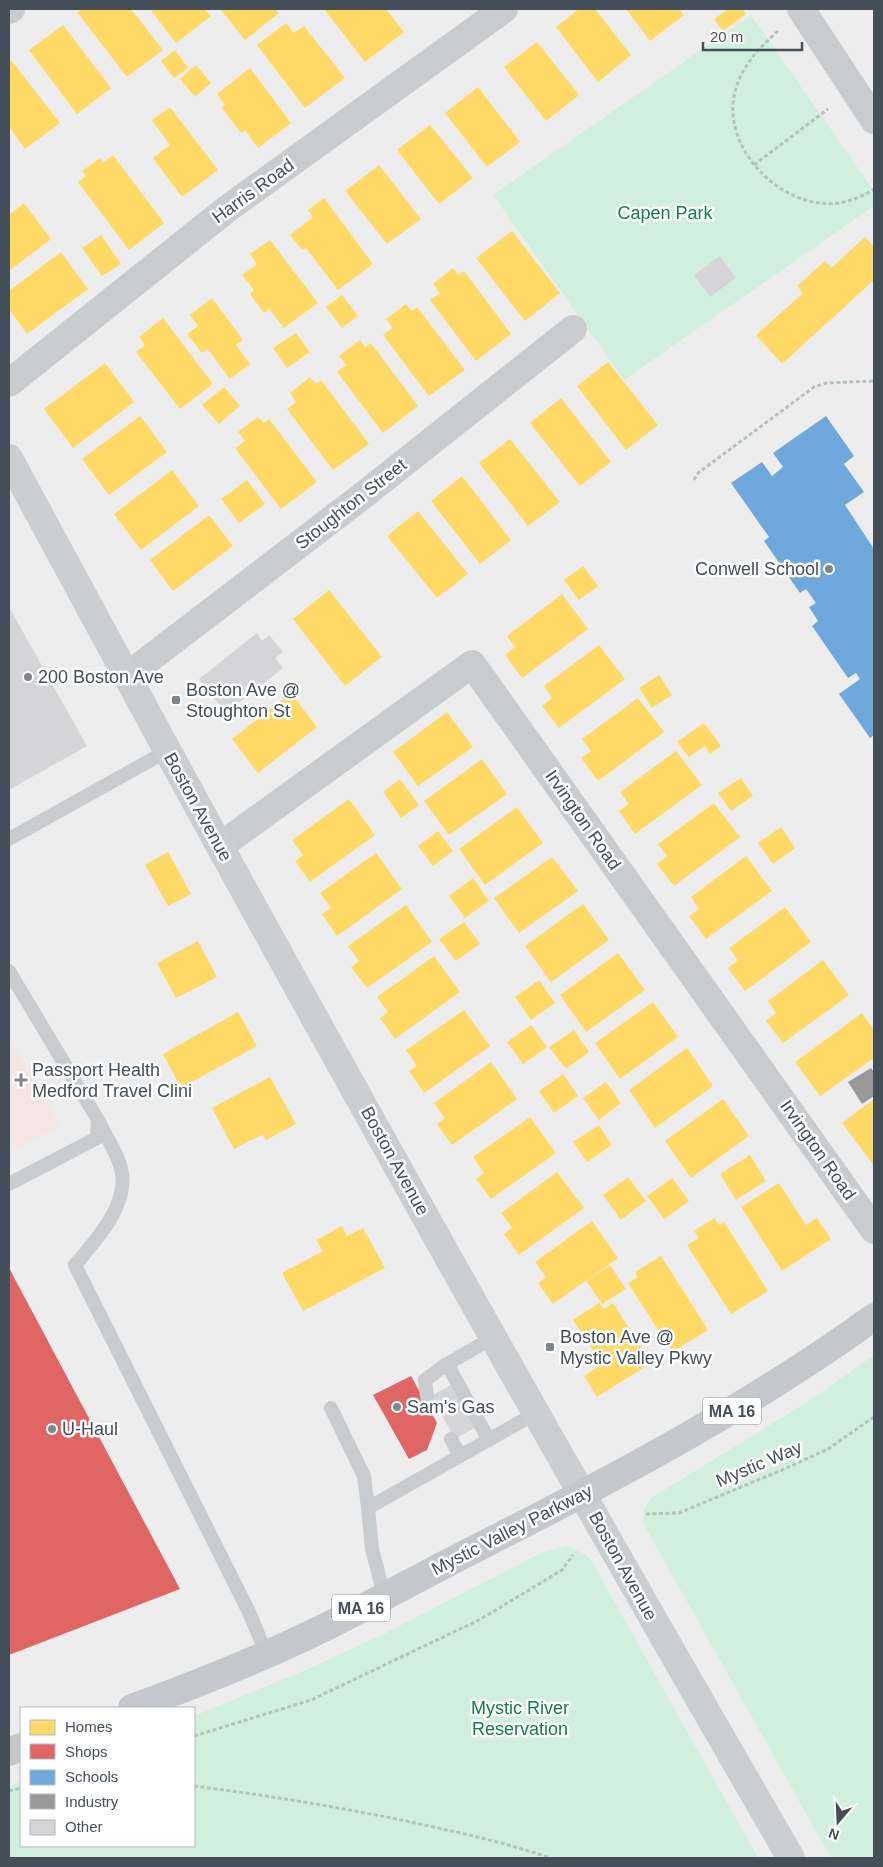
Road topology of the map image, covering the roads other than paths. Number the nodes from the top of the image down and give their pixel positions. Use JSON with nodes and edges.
{"nodes":[{"id":1,"x":504,"y":9,"type":"edge"},
{"id":2,"x":801,"y":9,"type":"edge"},
{"id":3,"x":874,"y":120,"type":"edge"},
{"id":4,"x":573,"y":329,"type":"dead end"},
{"id":5,"x":9,"y":383,"type":"edge"},
{"id":6,"x":9,"y":458,"type":"edge"},
{"id":7,"x":126,"y":676,"type":"junction"},
{"id":8,"x":167,"y":751,"type":"junction"},
{"id":9,"x":9,"y":839,"type":"edge"},
{"id":10,"x":220,"y":846,"type":"junction"},
{"id":11,"x":9,"y":971,"type":"edge"},
{"id":12,"x":98,"y":1120,"type":"junction"},
{"id":13,"x":9,"y":1184,"type":"edge"},
{"id":14,"x":874,"y":1230,"type":"edge"},
{"id":15,"x":874,"y":1317,"type":"edge"},
{"id":16,"x":494,"y":1338,"type":"junction"},
{"id":17,"x":447,"y":1364,"type":"junction"},
{"id":18,"x":427,"y":1397,"type":"dead end"},
{"id":19,"x":330,"y":1408,"type":"dead end"},
{"id":20,"x":536,"y":1413,"type":"junction"},
{"id":21,"x":451,"y":1439,"type":"dead end"},
{"id":22,"x":489,"y":1440,"type":"junction"},
{"id":23,"x":460,"y":1456,"type":"junction"},
{"id":24,"x":583,"y":1494,"type":"junction"},
{"id":25,"x":368,"y":1508,"type":"junction"},
{"id":26,"x":384,"y":1595,"type":"junction"},
{"id":27,"x":266,"y":1653,"type":"junction"},
{"id":28,"x":134,"y":1707,"type":"edge"},
{"id":29,"x":791,"y":1858,"type":"edge"}],
"edges":[{"from":1,"to":5,"type":"street","name":"Harris Road"},
{"from":2,"to":3,"type":"street"},
{"from":4,"to":7,"type":"street","name":"Stoughton Street"},
{"from":6,"to":7,"type":"main road","name":"Boston Avenue"},
{"from":7,"to":8,"type":"main road","name":"Boston Avenue"},
{"from":8,"to":9,"type":"lane"},
{"from":8,"to":10,"type":"main road","name":"Boston Avenue"},
{"from":10,"to":14,"type":"street","name":"Irvington Road"},
{"from":10,"to":16,"type":"main road","name":"Boston Avenue"},
{"from":11,"to":12,"type":"lane"},
{"from":12,"to":13,"type":"lane"},
{"from":12,"to":27,"type":"lane"},
{"from":15,"to":24,"type":"main road","name":"Mystic Valley Parkway","number":"MA 16"},
{"from":16,"to":17,"type":"lane"},
{"from":16,"to":20,"type":"main road","name":"Boston Avenue"},
{"from":17,"to":18,"type":"lane"},
{"from":17,"to":22,"type":"lane"},
{"from":19,"to":25,"type":"lane"},
{"from":20,"to":22,"type":"lane"},
{"from":20,"to":24,"type":"main road","name":"Boston Avenue"},
{"from":21,"to":23,"type":"lane"},
{"from":22,"to":23,"type":"lane"},
{"from":23,"to":25,"type":"lane"},
{"from":24,"to":26,"type":"main road","name":"Mystic Valley Parkway","number":"MA 16"},
{"from":24,"to":29,"type":"main road","name":"Boston Avenue"},
{"from":25,"to":26,"type":"lane"},
{"from":26,"to":27,"type":"main road","name":"Mystic Valley Parkway","number":"MA 16"},
{"from":27,"to":28,"type":"main road","name":"Mystic Valley Parkway","number":"MA 16"}]}
